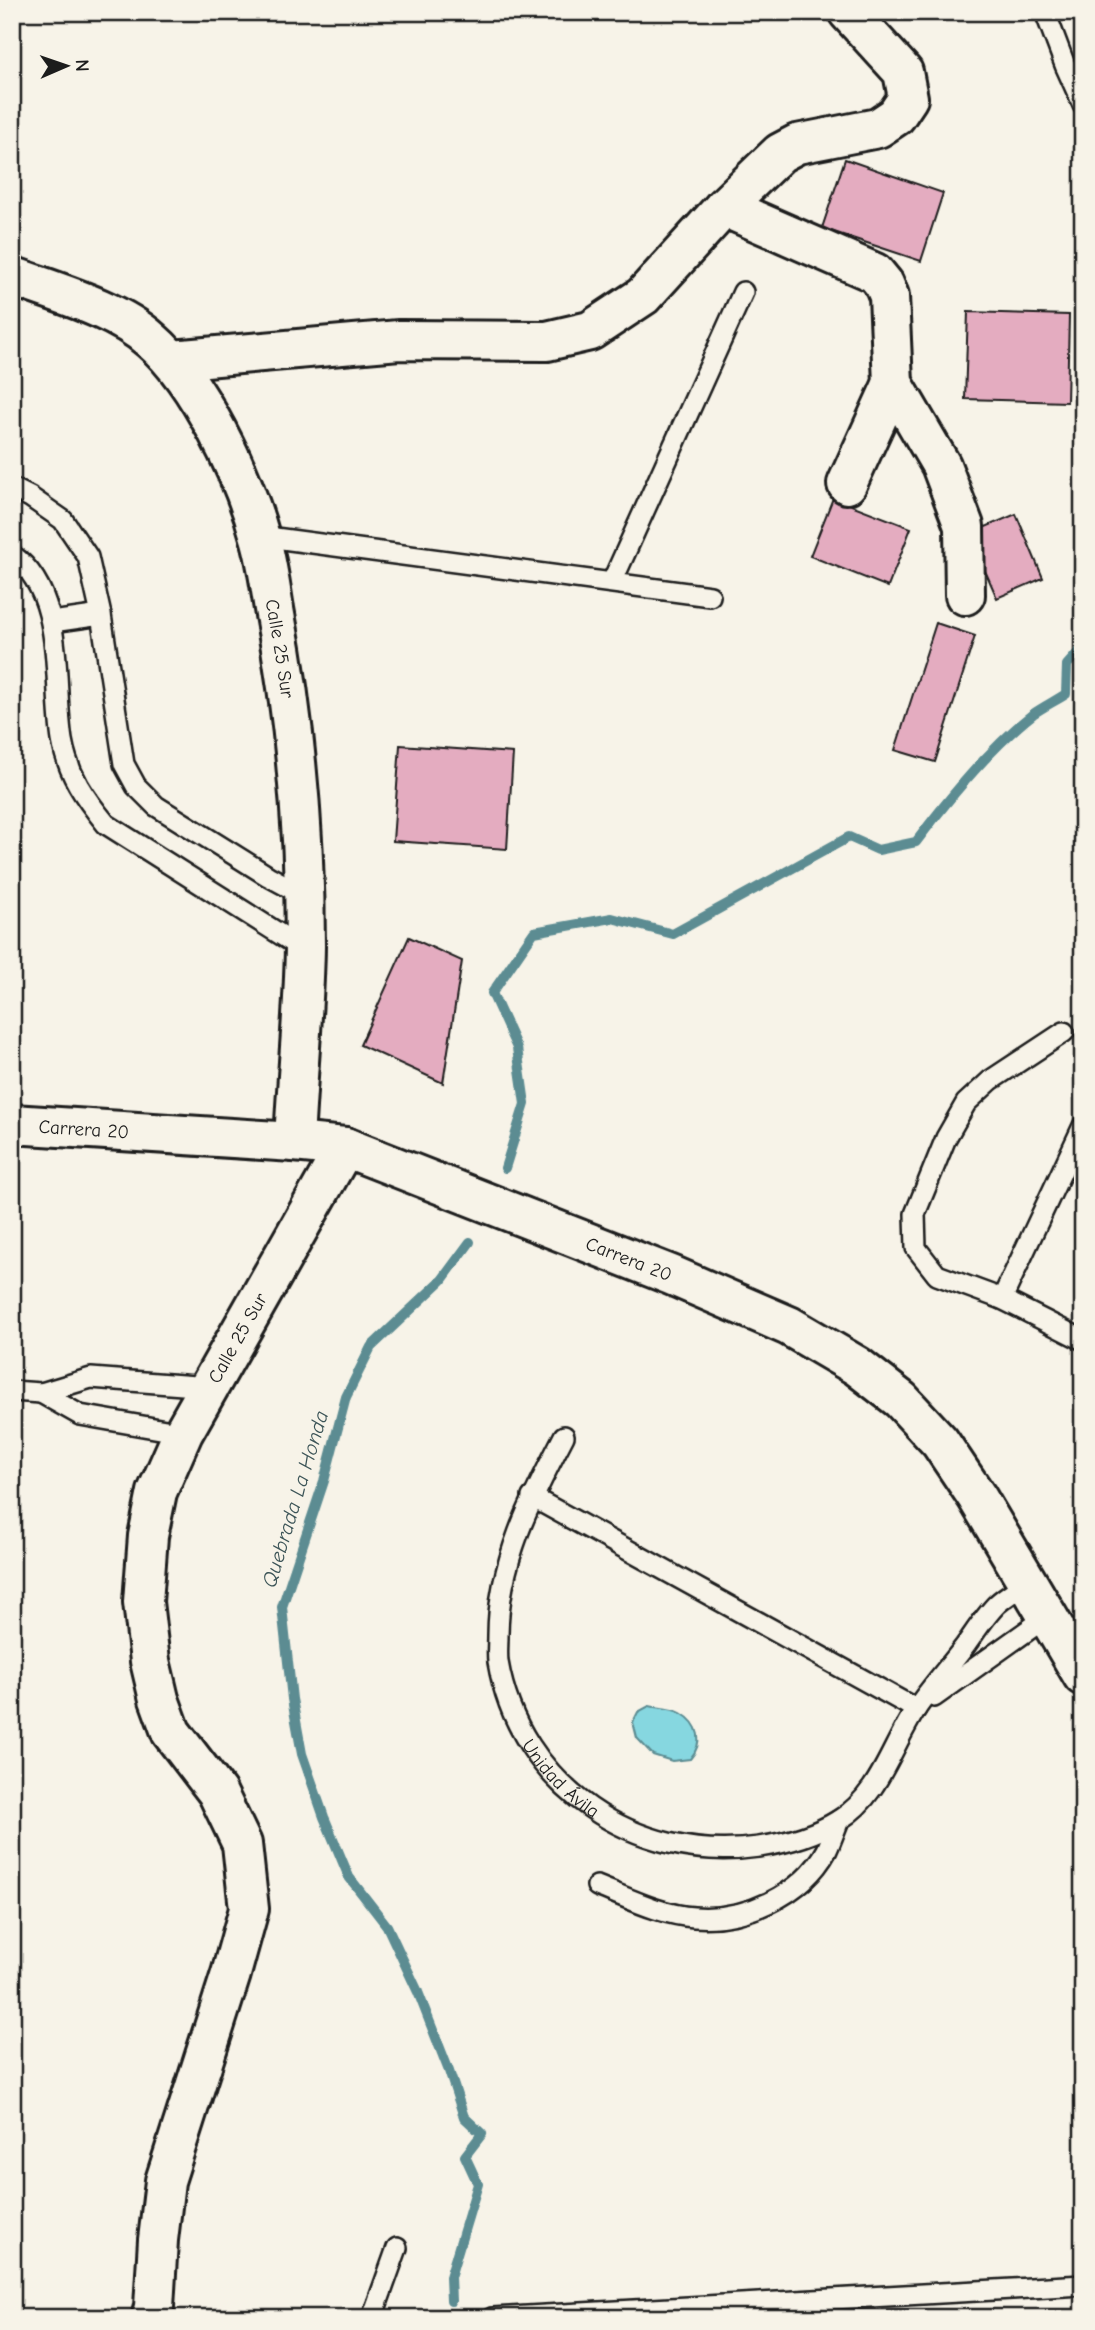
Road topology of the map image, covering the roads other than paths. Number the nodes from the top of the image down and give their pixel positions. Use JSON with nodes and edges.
{"nodes":[{"id":1,"x":848,"y":12,"type":"edge"},
{"id":2,"x":1045,"y":12,"type":"edge"},
{"id":3,"x":1083,"y":104,"type":"edge"},
{"id":4,"x":724,"y":207,"type":"junction"},
{"id":5,"x":12,"y":276,"type":"edge"},
{"id":6,"x":743,"y":292,"type":"dead end"},
{"id":7,"x":172,"y":360,"type":"junction"},
{"id":8,"x":893,"y":383,"type":"junction"},
{"id":9,"x":847,"y":484,"type":"dead end"},
{"id":10,"x":12,"y":488,"type":"edge"},
{"id":11,"x":260,"y":536,"type":"junction"},
{"id":12,"x":12,"y":555,"type":"edge"},
{"id":13,"x":612,"y":582,"type":"junction"},
{"id":14,"x":965,"y":595,"type":"dead end"},
{"id":15,"x":710,"y":596,"type":"dead end"},
{"id":16,"x":101,"y":615,"type":"junction"},
{"id":17,"x":52,"y":622,"type":"junction"},
{"id":18,"x":305,"y":895,"type":"junction"},
{"id":19,"x":305,"y":950,"type":"junction"},
{"id":20,"x":1064,"y":1032,"type":"dead end"},
{"id":21,"x":12,"y":1124,"type":"edge"},
{"id":22,"x":1083,"y":1126,"type":"edge"},
{"id":23,"x":294,"y":1142,"type":"junction"},
{"id":24,"x":345,"y":1147,"type":"junction"},
{"id":25,"x":1002,"y":1299,"type":"junction"},
{"id":26,"x":1083,"y":1340,"type":"edge"},
{"id":27,"x":209,"y":1387,"type":"junction"},
{"id":28,"x":12,"y":1391,"type":"edge"},
{"id":29,"x":41,"y":1393,"type":"junction"},
{"id":30,"x":183,"y":1433,"type":"junction"},
{"id":31,"x":564,"y":1436,"type":"dead end"},
{"id":32,"x":532,"y":1497,"type":"junction"},
{"id":33,"x":1027,"y":1582,"type":"junction"},
{"id":34,"x":1048,"y":1616,"type":"junction"},
{"id":35,"x":1083,"y":1676,"type":"edge"},
{"id":36,"x":916,"y":1709,"type":"junction"},
{"id":37,"x":839,"y":1820,"type":"junction"},
{"id":38,"x":597,"y":1886,"type":"dead end"},
{"id":39,"x":397,"y":2248,"type":"dead end"},
{"id":40,"x":1083,"y":2285,"type":"edge"},
{"id":41,"x":151,"y":2318,"type":"edge"},
{"id":42,"x":372,"y":2318,"type":"edge"},
{"id":43,"x":492,"y":2318,"type":"edge"}],
"edges":[{"from":1,"to":4,"type":"street"},
{"from":2,"to":3,"type":"lane"},
{"from":4,"to":7,"type":"street"},
{"from":4,"to":8,"type":"street"},
{"from":5,"to":7,"type":"street","name":"Calle 25 Sur"},
{"from":6,"to":13,"type":"lane"},
{"from":7,"to":11,"type":"street","name":"Calle 25 Sur"},
{"from":8,"to":9,"type":"street"},
{"from":8,"to":14,"type":"street"},
{"from":10,"to":16,"type":"lane"},
{"from":11,"to":13,"type":"lane"},
{"from":11,"to":18,"type":"street","name":"Calle 25 Sur"},
{"from":12,"to":17,"type":"lane"},
{"from":13,"to":15,"type":"lane"},
{"from":16,"to":17,"type":"lane"},
{"from":16,"to":18,"type":"lane"},
{"from":17,"to":19,"type":"lane"},
{"from":18,"to":19,"type":"street","name":"Calle 25 Sur"},
{"from":19,"to":23,"type":"street","name":"Calle 25 Sur"},
{"from":20,"to":25,"type":"lane"},
{"from":21,"to":23,"type":"street","name":"Carrera 20"},
{"from":22,"to":25,"type":"lane"},
{"from":23,"to":24,"type":"street","name":"Carrera 20"},
{"from":24,"to":27,"type":"street","name":"Calle 25 Sur"},
{"from":24,"to":33,"type":"street","name":"Carrera 20"},
{"from":25,"to":26,"type":"lane"},
{"from":27,"to":29,"type":"lane"},
{"from":27,"to":30,"type":"street","name":"Calle 25 Sur"},
{"from":28,"to":29,"type":"lane"},
{"from":29,"to":30,"type":"lane"},
{"from":30,"to":41,"type":"street","name":"Calle 25 Sur"},
{"from":31,"to":32,"type":"lane","name":"Unidad Ávila"},
{"from":32,"to":36,"type":"lane"},
{"from":32,"to":37,"type":"lane","name":"Unidad Ávila"},
{"from":33,"to":34,"type":"street","name":"Carrera 20"},
{"from":33,"to":36,"type":"lane","name":"Unidad Ávila"},
{"from":34,"to":35,"type":"street","name":"Carrera 20"},
{"from":34,"to":36,"type":"lane","name":"Unidad Ávila"},
{"from":36,"to":37,"type":"lane","name":"Unidad Ávila"},
{"from":37,"to":38,"type":"lane","name":"Unidad Ávila"},
{"from":39,"to":42,"type":"lane"},
{"from":40,"to":43,"type":"lane"}]}
